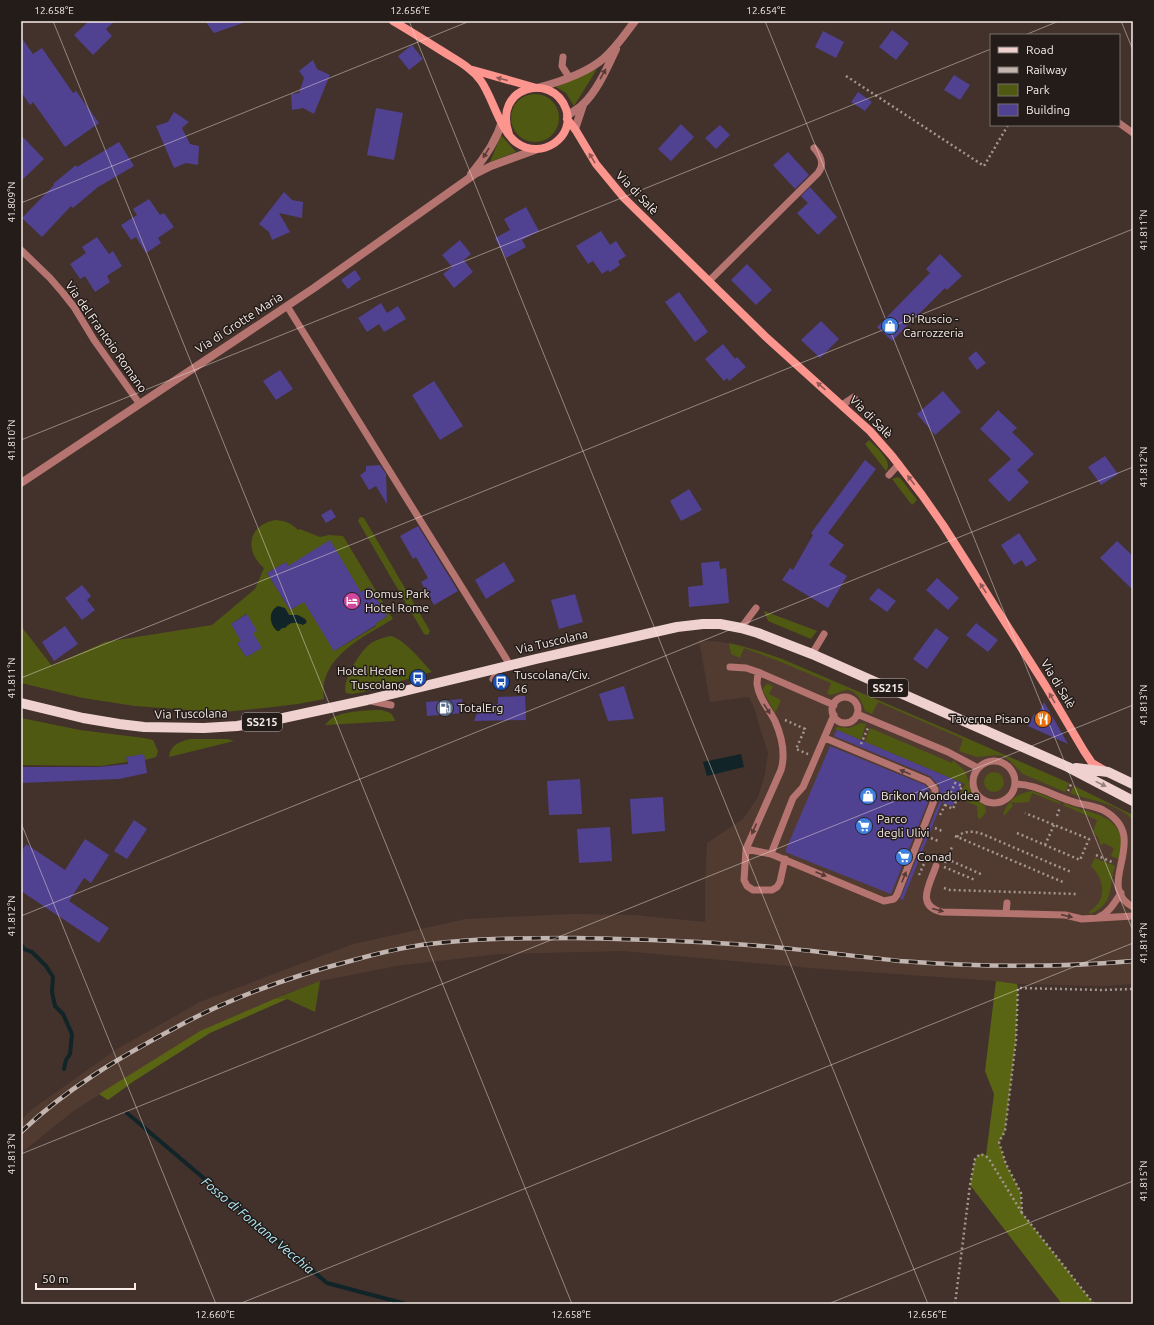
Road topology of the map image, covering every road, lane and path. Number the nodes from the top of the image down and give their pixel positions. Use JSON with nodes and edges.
{"nodes":[{"id":1,"x":393,"y":21,"type":"edge"},
{"id":2,"x":635,"y":21,"type":"edge"},
{"id":3,"x":620,"y":41,"type":"junction"},
{"id":4,"x":563,"y":56,"type":"dead end"},
{"id":5,"x":470,"y":69,"type":"junction"},
{"id":6,"x":846,"y":76,"type":"dead end"},
{"id":7,"x":569,"y":77,"type":"junction"},
{"id":8,"x":536,"y":88,"type":"junction"},
{"id":9,"x":583,"y":105,"type":"junction"},
{"id":10,"x":505,"y":113,"type":"junction"},
{"id":11,"x":567,"y":117,"type":"junction"},
{"id":12,"x":502,"y":124,"type":"junction"},
{"id":13,"x":1120,"y":124,"type":"edge"},
{"id":14,"x":1007,"y":126,"type":"edge"},
{"id":15,"x":576,"y":129,"type":"junction"},
{"id":16,"x":1133,"y":133,"type":"edge"},
{"id":17,"x":509,"y":134,"type":"junction"},
{"id":18,"x":814,"y":148,"type":"dead end"},
{"id":19,"x":535,"y":150,"type":"junction"},
{"id":20,"x":467,"y":180,"type":"junction"},
{"id":21,"x":21,"y":250,"type":"edge"},
{"id":22,"x":709,"y":281,"type":"junction"},
{"id":23,"x":287,"y":306,"type":"junction"},
{"id":24,"x":854,"y":397,"type":"dead end"},
{"id":25,"x":139,"y":403,"type":"junction"},
{"id":26,"x":842,"y":405,"type":"junction"},
{"id":27,"x":899,"y":464,"type":"junction"},
{"id":28,"x":889,"y":475,"type":"dead end"},
{"id":29,"x":21,"y":483,"type":"edge"},
{"id":30,"x":756,"y":608,"type":"dead end"},
{"id":31,"x":741,"y":628,"type":"junction"},
{"id":32,"x":824,"y":634,"type":"dead end"},
{"id":33,"x":812,"y":654,"type":"junction"},
{"id":34,"x":505,"y":666,"type":"junction"},
{"id":35,"x":730,"y":667,"type":"dead end"},
{"id":36,"x":758,"y":672,"type":"junction"},
{"id":37,"x":493,"y":680,"type":"dead end"},
{"id":38,"x":367,"y":700,"type":"junction"},
{"id":39,"x":21,"y":703,"type":"edge"},
{"id":40,"x":391,"y":705,"type":"dead end"},
{"id":41,"x":834,"y":705,"type":"junction"},
{"id":42,"x":857,"y":714,"type":"junction"},
{"id":43,"x":834,"y":715,"type":"junction"},
{"id":44,"x":868,"y":726,"type":"dead end"},
{"id":45,"x":803,"y":728,"type":"dead end"},
{"id":46,"x":824,"y":738,"type":"junction"},
{"id":47,"x":863,"y":741,"type":"dead end"},
{"id":48,"x":809,"y":754,"type":"dead end"},
{"id":49,"x":1068,"y":767,"type":"junction"},
{"id":50,"x":978,"y":768,"type":"junction"},
{"id":51,"x":1108,"y":772,"type":"junction"},
{"id":52,"x":1072,"y":782,"type":"dead end"},
{"id":53,"x":1015,"y":784,"type":"junction"},
{"id":54,"x":1133,"y":784,"type":"edge"},
{"id":55,"x":952,"y":793,"type":"dead end"},
{"id":56,"x":1066,"y":793,"type":"dead end"},
{"id":57,"x":1133,"y":801,"type":"edge"},
{"id":58,"x":945,"y":805,"type":"dead end"},
{"id":59,"x":1061,"y":805,"type":"dead end"},
{"id":60,"x":1025,"y":813,"type":"dead end"},
{"id":61,"x":1057,"y":816,"type":"dead end"},
{"id":62,"x":1054,"y":825,"type":"junction"},
{"id":63,"x":935,"y":828,"type":"dead end"},
{"id":64,"x":942,"y":830,"type":"dead end"},
{"id":65,"x":1017,"y":833,"type":"dead end"},
{"id":66,"x":931,"y":838,"type":"dead end"},
{"id":67,"x":938,"y":841,"type":"dead end"},
{"id":68,"x":1045,"y":845,"type":"junction"},
{"id":69,"x":950,"y":846,"type":"dead end"},
{"id":70,"x":746,"y":849,"type":"junction"},
{"id":71,"x":1085,"y":850,"type":"junction"},
{"id":72,"x":1090,"y":852,"type":"dead end"},
{"id":73,"x":771,"y":854,"type":"junction"},
{"id":74,"x":1096,"y":855,"type":"dead end"},
{"id":75,"x":785,"y":859,"type":"junction"},
{"id":76,"x":946,"y":859,"type":"junction"},
{"id":77,"x":929,"y":861,"type":"dead end"},
{"id":78,"x":1117,"y":864,"type":"dead end"},
{"id":79,"x":936,"y":866,"type":"dead end"},
{"id":80,"x":1071,"y":872,"type":"dead end"},
{"id":81,"x":983,"y":875,"type":"dead end"},
{"id":82,"x":919,"y":876,"type":"dead end"},
{"id":83,"x":975,"y":880,"type":"dead end"},
{"id":84,"x":1065,"y":883,"type":"dead end"},
{"id":85,"x":944,"y":888,"type":"dead end"},
{"id":86,"x":1121,"y":893,"type":"junction"},
{"id":87,"x":1077,"y":894,"type":"dead end"},
{"id":88,"x":1007,"y":903,"type":"dead end"},
{"id":89,"x":1133,"y":908,"type":"edge"},
{"id":90,"x":1006,"y":913,"type":"junction"},
{"id":91,"x":1133,"y":916,"type":"edge"},
{"id":92,"x":1097,"y":918,"type":"junction"},
{"id":93,"x":1133,"y":989,"type":"edge"},
{"id":94,"x":1022,"y":1213,"type":"junction"},
{"id":95,"x":393,"y":1300,"type":"dead end"},
{"id":96,"x":390,"y":1304,"type":"edge"},
{"id":97,"x":955,"y":1304,"type":"edge"},
{"id":98,"x":1094,"y":1304,"type":"edge"}],
"edges":[{"from":1,"to":5,"type":"main road"},
{"from":2,"to":3,"type":"street"},
{"from":3,"to":7,"type":"street"},
{"from":9,"to":3,"type":"street","one_way":true},
{"from":4,"to":7,"type":"lane"},
{"from":8,"to":5,"type":"main road","one_way":true},
{"from":5,"to":12,"type":"main road"},
{"from":6,"to":14,"type":"path"},
{"from":7,"to":8,"type":"street"},
{"from":8,"to":10,"type":"main road"},
{"from":8,"to":11,"type":"main road"},
{"from":9,"to":11,"type":"street"},
{"from":9,"to":15,"type":"street"},
{"from":10,"to":12,"type":"street","name":"Via di Grotte Maria"},
{"from":10,"to":17,"type":"main road"},
{"from":11,"to":15,"type":"main road","name":"Via di Salè"},
{"from":11,"to":19,"type":"main road"},
{"from":12,"to":17,"type":"main road"},
{"from":12,"to":20,"type":"street","name":"Via di Grotte Maria","one_way":true},
{"from":13,"to":16,"type":"lane"},
{"from":22,"to":15,"type":"main road","name":"Via di Salè","one_way":true},
{"from":17,"to":19,"type":"main road"},
{"from":18,"to":22,"type":"lane"},
{"from":19,"to":20,"type":"street","name":"Via di Grotte Maria"},
{"from":20,"to":23,"type":"street","name":"Via di Grotte Maria"},
{"from":21,"to":25,"type":"lane","name":"Via del Frantoio Romano"},
{"from":26,"to":22,"type":"main road","name":"Via di Salè","one_way":true},
{"from":23,"to":25,"type":"street","name":"Via di Grotte Maria"},
{"from":23,"to":34,"type":"lane"},
{"from":24,"to":26,"type":"lane"},
{"from":25,"to":29,"type":"street","name":"Via di Grotte Maria"},
{"from":26,"to":27,"type":"main road","name":"Via di Salè"},
{"from":27,"to":28,"type":"lane"},
{"from":51,"to":27,"type":"main road","name":"Via di Salè","one_way":true},
{"from":30,"to":31,"type":"lane"},
{"from":31,"to":33,"type":"main road","name":"Via Tuscolana","number":"SS215"},
{"from":31,"to":34,"type":"main road","name":"Via Tuscolana","number":"SS215"},
{"from":32,"to":33,"type":"lane"},
{"from":33,"to":49,"type":"main road","name":"Via Tuscolana","number":"SS215"},
{"from":34,"to":37,"type":"lane"},
{"from":34,"to":38,"type":"main road","name":"Via Tuscolana","number":"SS215"},
{"from":35,"to":36,"type":"lane"},
{"from":36,"to":41,"type":"lane"},
{"from":36,"to":70,"type":"lane","one_way":true},
{"from":38,"to":39,"type":"main road","name":"Via Tuscolana","number":"SS215"},
{"from":38,"to":40,"type":"lane"},
{"from":41,"to":42,"type":"lane"},
{"from":41,"to":43,"type":"lane"},
{"from":42,"to":43,"type":"lane"},
{"from":42,"to":50,"type":"lane"},
{"from":43,"to":46,"type":"lane"},
{"from":44,"to":47,"type":"path"},
{"from":45,"to":48,"type":"path"},
{"from":46,"to":73,"type":"lane"},
{"from":75,"to":46,"type":"lane","one_way":true},
{"from":49,"to":51,"type":"main road","name":"Via Tuscolana","number":"SS215"},
{"from":49,"to":57,"type":"main road","name":"Via Tuscolana","number":"SS215","one_way":true},
{"from":50,"to":53,"type":"lane"},
{"from":50,"to":53,"type":"lane"},
{"from":51,"to":54,"type":"main road","name":"Via Tuscolana","number":"SS215"},
{"from":52,"to":56,"type":"path"},
{"from":53,"to":86,"type":"lane"},
{"from":55,"to":58,"type":"path"},
{"from":59,"to":61,"type":"path"},
{"from":60,"to":62,"type":"path"},
{"from":62,"to":68,"type":"path"},
{"from":62,"to":71,"type":"path"},
{"from":63,"to":64,"type":"path"},
{"from":65,"to":68,"type":"path"},
{"from":66,"to":67,"type":"path"},
{"from":68,"to":71,"type":"path"},
{"from":69,"to":76,"type":"path"},
{"from":70,"to":73,"type":"lane"},
{"from":70,"to":75,"type":"lane"},
{"from":71,"to":72,"type":"path"},
{"from":73,"to":75,"type":"lane"},
{"from":74,"to":78,"type":"path"},
{"from":76,"to":81,"type":"path"},
{"from":76,"to":83,"type":"path"},
{"from":77,"to":82,"type":"path"},
{"from":79,"to":90,"type":"lane","one_way":true},
{"from":80,"to":84,"type":"path"},
{"from":85,"to":87,"type":"path"},
{"from":86,"to":89,"type":"lane"},
{"from":86,"to":92,"type":"lane"},
{"from":88,"to":90,"type":"lane"},
{"from":90,"to":92,"type":"lane","one_way":true},
{"from":91,"to":92,"type":"lane"},
{"from":93,"to":94,"type":"path"},
{"from":94,"to":97,"type":"path"},
{"from":94,"to":98,"type":"path"},
{"from":95,"to":96,"type":"path"}]}
